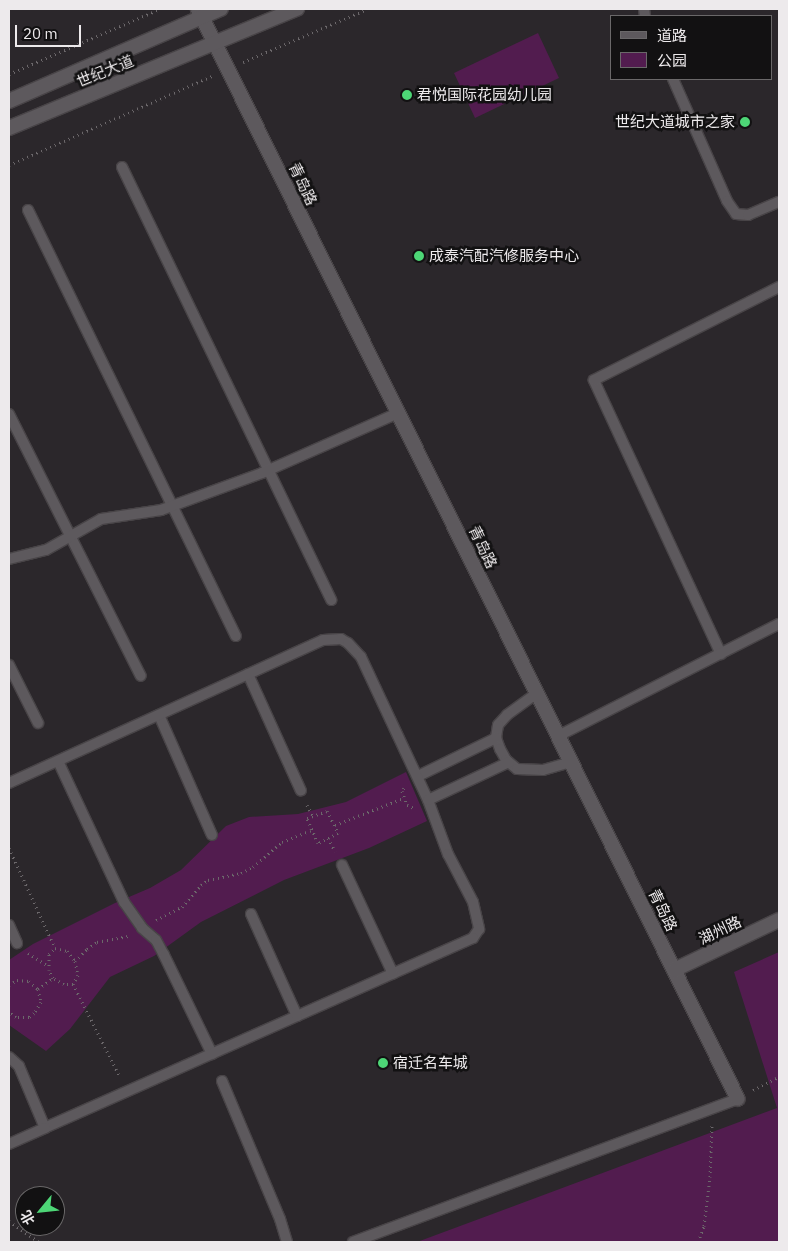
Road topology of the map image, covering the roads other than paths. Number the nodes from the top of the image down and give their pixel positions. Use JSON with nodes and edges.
{"nodes":[{"id":1,"x":221,"y":9,"type":"edge"},
{"id":2,"x":297,"y":9,"type":"edge"},
{"id":3,"x":200,"y":13,"type":"edge"},
{"id":4,"x":215,"y":43,"type":"junction"},
{"id":5,"x":673,"y":80,"type":"edge"},
{"id":6,"x":9,"y":100,"type":"edge"},
{"id":7,"x":9,"y":128,"type":"edge"},
{"id":8,"x":122,"y":167,"type":"dead end"},
{"id":9,"x":779,"y":202,"type":"edge"},
{"id":10,"x":28,"y":210,"type":"dead end"},
{"id":11,"x":779,"y":287,"type":"edge"},
{"id":12,"x":398,"y":413,"type":"junction"},
{"id":13,"x":9,"y":414,"type":"edge"},
{"id":14,"x":269,"y":470,"type":"junction"},
{"id":15,"x":172,"y":506,"type":"junction"},
{"id":16,"x":70,"y":536,"type":"junction"},
{"id":17,"x":9,"y":558,"type":"edge"},
{"id":18,"x":331,"y":600,"type":"dead end"},
{"id":19,"x":779,"y":624,"type":"edge"},
{"id":20,"x":236,"y":636,"type":"dead end"},
{"id":21,"x":721,"y":654,"type":"junction"},
{"id":22,"x":9,"y":665,"type":"edge"},
{"id":23,"x":248,"y":674,"type":"junction"},
{"id":24,"x":141,"y":676,"type":"dead end"},
{"id":25,"x":537,"y":693,"type":"junction"},
{"id":26,"x":159,"y":715,"type":"junction"},
{"id":27,"x":38,"y":723,"type":"dead end"},
{"id":28,"x":558,"y":736,"type":"junction"},
{"id":29,"x":496,"y":738,"type":"junction"},
{"id":30,"x":58,"y":761,"type":"junction"},
{"id":31,"x":509,"y":762,"type":"junction"},
{"id":32,"x":571,"y":762,"type":"junction"},
{"id":33,"x":418,"y":776,"type":"junction"},
{"id":34,"x":9,"y":783,"type":"edge"},
{"id":35,"x":301,"y":791,"type":"dead end"},
{"id":36,"x":428,"y":800,"type":"junction"},
{"id":37,"x":212,"y":835,"type":"dead end"},
{"id":38,"x":342,"y":865,"type":"dead end"},
{"id":39,"x":251,"y":914,"type":"dead end"},
{"id":40,"x":779,"y":920,"type":"edge"},
{"id":41,"x":9,"y":925,"type":"edge"},
{"id":42,"x":17,"y":943,"type":"road end"},
{"id":43,"x":674,"y":970,"type":"junction"},
{"id":44,"x":393,"y":974,"type":"junction"},
{"id":45,"x":297,"y":1016,"type":"junction"},
{"id":46,"x":212,"y":1054,"type":"junction"},
{"id":47,"x":9,"y":1057,"type":"edge"},
{"id":48,"x":222,"y":1081,"type":"dead end"},
{"id":49,"x":738,"y":1099,"type":"joint"},
{"id":50,"x":45,"y":1128,"type":"junction"},
{"id":51,"x":9,"y":1144,"type":"edge"},
{"id":52,"x":286,"y":1242,"type":"edge"},
{"id":53,"x":353,"y":1242,"type":"edge"}],
"edges":[{"from":1,"to":3,"type":"street","name":"世纪大道"},
{"from":2,"to":4,"type":"street","name":"世纪大道"},
{"from":3,"to":4,"type":"street","name":"青岛路"},
{"from":3,"to":6,"type":"street","name":"世纪大道"},
{"from":4,"to":7,"type":"street","name":"世纪大道"},
{"from":4,"to":12,"type":"street","name":"青岛路"},
{"from":5,"to":9,"type":"lane"},
{"from":8,"to":14,"type":"lane"},
{"from":10,"to":15,"type":"lane"},
{"from":11,"to":21,"type":"lane"},
{"from":12,"to":14,"type":"lane"},
{"from":12,"to":25,"type":"street","name":"青岛路"},
{"from":13,"to":16,"type":"lane"},
{"from":14,"to":15,"type":"lane"},
{"from":14,"to":18,"type":"lane"},
{"from":15,"to":16,"type":"lane"},
{"from":15,"to":20,"type":"lane"},
{"from":16,"to":17,"type":"lane"},
{"from":16,"to":24,"type":"lane"},
{"from":19,"to":21,"type":"lane"},
{"from":21,"to":28,"type":"lane"},
{"from":22,"to":27,"type":"lane"},
{"from":23,"to":26,"type":"lane"},
{"from":23,"to":33,"type":"lane"},
{"from":23,"to":35,"type":"lane"},
{"from":25,"to":28,"type":"street","name":"青岛路"},
{"from":25,"to":29,"type":"lane"},
{"from":26,"to":30,"type":"lane"},
{"from":26,"to":37,"type":"lane"},
{"from":28,"to":32,"type":"street","name":"青岛路"},
{"from":29,"to":31,"type":"lane"},
{"from":29,"to":33,"type":"lane"},
{"from":30,"to":34,"type":"lane"},
{"from":30,"to":46,"type":"lane"},
{"from":31,"to":32,"type":"lane"},
{"from":31,"to":36,"type":"lane"},
{"from":32,"to":43,"type":"street","name":"青岛路"},
{"from":33,"to":36,"type":"lane"},
{"from":36,"to":44,"type":"lane"},
{"from":38,"to":44,"type":"lane"},
{"from":39,"to":45,"type":"lane"},
{"from":40,"to":43,"type":"street","name":"湖州路"},
{"from":41,"to":42,"type":"lane"},
{"from":43,"to":49,"type":"street","name":"青岛路"},
{"from":44,"to":45,"type":"lane"},
{"from":45,"to":46,"type":"lane"},
{"from":46,"to":50,"type":"lane"},
{"from":47,"to":50,"type":"lane"},
{"from":48,"to":52,"type":"lane"},
{"from":49,"to":53,"type":"lane"},
{"from":50,"to":51,"type":"lane"}]}
